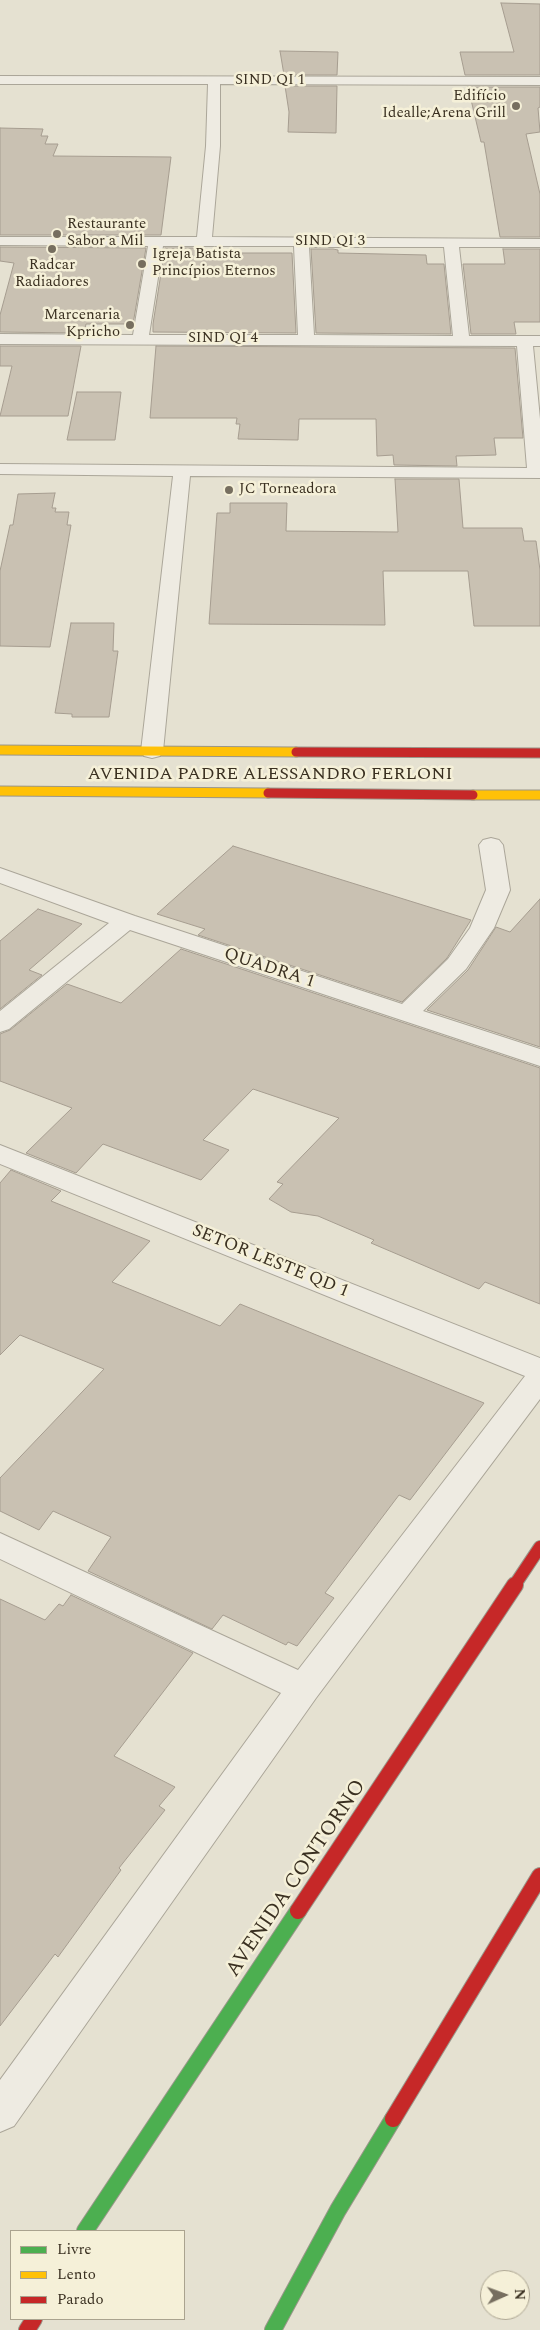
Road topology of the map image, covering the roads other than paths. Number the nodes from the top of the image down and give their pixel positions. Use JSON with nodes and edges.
{"nodes":[{"id":1,"x":0,"y":80,"type":"edge"},
{"id":2,"x":214,"y":80,"type":"junction"},
{"id":3,"x":540,"y":81,"type":"edge"},
{"id":4,"x":0,"y":241,"type":"edge"},
{"id":5,"x":204,"y":241,"type":"junction"},
{"id":6,"x":156,"y":242,"type":"junction"},
{"id":7,"x":301,"y":242,"type":"junction"},
{"id":8,"x":451,"y":243,"type":"junction"},
{"id":9,"x":540,"y":243,"type":"edge"},
{"id":10,"x":0,"y":339,"type":"edge"},
{"id":11,"x":140,"y":339,"type":"junction"},
{"id":12,"x":306,"y":339,"type":"junction"},
{"id":13,"x":462,"y":342,"type":"junction"},
{"id":14,"x":532,"y":342,"type":"edge"},
{"id":15,"x":0,"y":469,"type":"edge"},
{"id":16,"x":182,"y":471,"type":"junction"},
{"id":17,"x":538,"y":473,"type":"edge"},
{"id":18,"x":0,"y":750,"type":"edge"},
{"id":19,"x":152,"y":751,"type":"junction"},
{"id":20,"x":540,"y":753,"type":"edge"},
{"id":21,"x":0,"y":791,"type":"edge"},
{"id":22,"x":540,"y":794,"type":"edge"},
{"id":23,"x":491,"y":845,"type":"dead end"},
{"id":24,"x":0,"y":875,"type":"edge"},
{"id":25,"x":126,"y":921,"type":"junction"},
{"id":26,"x":406,"y":1014,"type":"junction"},
{"id":27,"x":0,"y":1024,"type":"edge"},
{"id":28,"x":540,"y":1058,"type":"edge"},
{"id":29,"x":0,"y":1154,"type":"edge"},
{"id":30,"x":540,"y":1370,"type":"edge"},
{"id":31,"x":540,"y":1377,"type":"edge"},
{"id":32,"x":0,"y":1544,"type":"edge"},
{"id":33,"x":540,"y":1548,"type":"edge"},
{"id":34,"x":304,"y":1688,"type":"junction"},
{"id":35,"x":540,"y":1876,"type":"edge"},
{"id":36,"x":0,"y":2113,"type":"edge"},
{"id":37,"x":86,"y":2230,"type":"edge"},
{"id":38,"x":273,"y":2330,"type":"edge"}],
"edges":[{"from":1,"to":2,"type":"street","name":"SIND QI 1"},
{"from":2,"to":3,"type":"street","name":"SIND QI 1"},
{"from":2,"to":5,"type":"street"},
{"from":4,"to":6,"type":"street","name":"SIND QI 3"},
{"from":5,"to":6,"type":"street","name":"SIND QI 3"},
{"from":5,"to":7,"type":"street","name":"SIND QI 3"},
{"from":6,"to":11,"type":"street"},
{"from":7,"to":8,"type":"street","name":"SIND QI 3"},
{"from":7,"to":12,"type":"street"},
{"from":8,"to":9,"type":"street","name":"SIND QI 3"},
{"from":8,"to":13,"type":"street"},
{"from":10,"to":11,"type":"street","name":"SIND QI 4"},
{"from":11,"to":12,"type":"street","name":"SIND QI 4"},
{"from":12,"to":13,"type":"street","name":"SIND QI 4"},
{"from":13,"to":14,"type":"street","name":"SIND QI 4"},
{"from":14,"to":17,"type":"street"},
{"from":15,"to":16,"type":"street"},
{"from":16,"to":17,"type":"street"},
{"from":16,"to":19,"type":"street"},
{"from":18,"to":19,"type":"main road","name":"AVENIDA PADRE ALESSANDRO FERLONI"},
{"from":19,"to":20,"type":"main road","name":"AVENIDA PADRE ALESSANDRO FERLONI"},
{"from":21,"to":22,"type":"main road","name":"AVENIDA PADRE ALESSANDRO FERLONI"},
{"from":23,"to":26,"type":"street"},
{"from":24,"to":25,"type":"street","name":"QUADRA 1"},
{"from":25,"to":26,"type":"street","name":"QUADRA 1"},
{"from":25,"to":27,"type":"street"},
{"from":26,"to":28,"type":"street","name":"QUADRA 1"},
{"from":29,"to":30,"type":"street","name":"SETOR LESTE QD 1"},
{"from":31,"to":34,"type":"street"},
{"from":32,"to":34,"type":"street"},
{"from":33,"to":37,"type":"main road","name":"AVENIDA CONTORNO"},
{"from":34,"to":36,"type":"street"},
{"from":35,"to":38,"type":"main road"}]}
